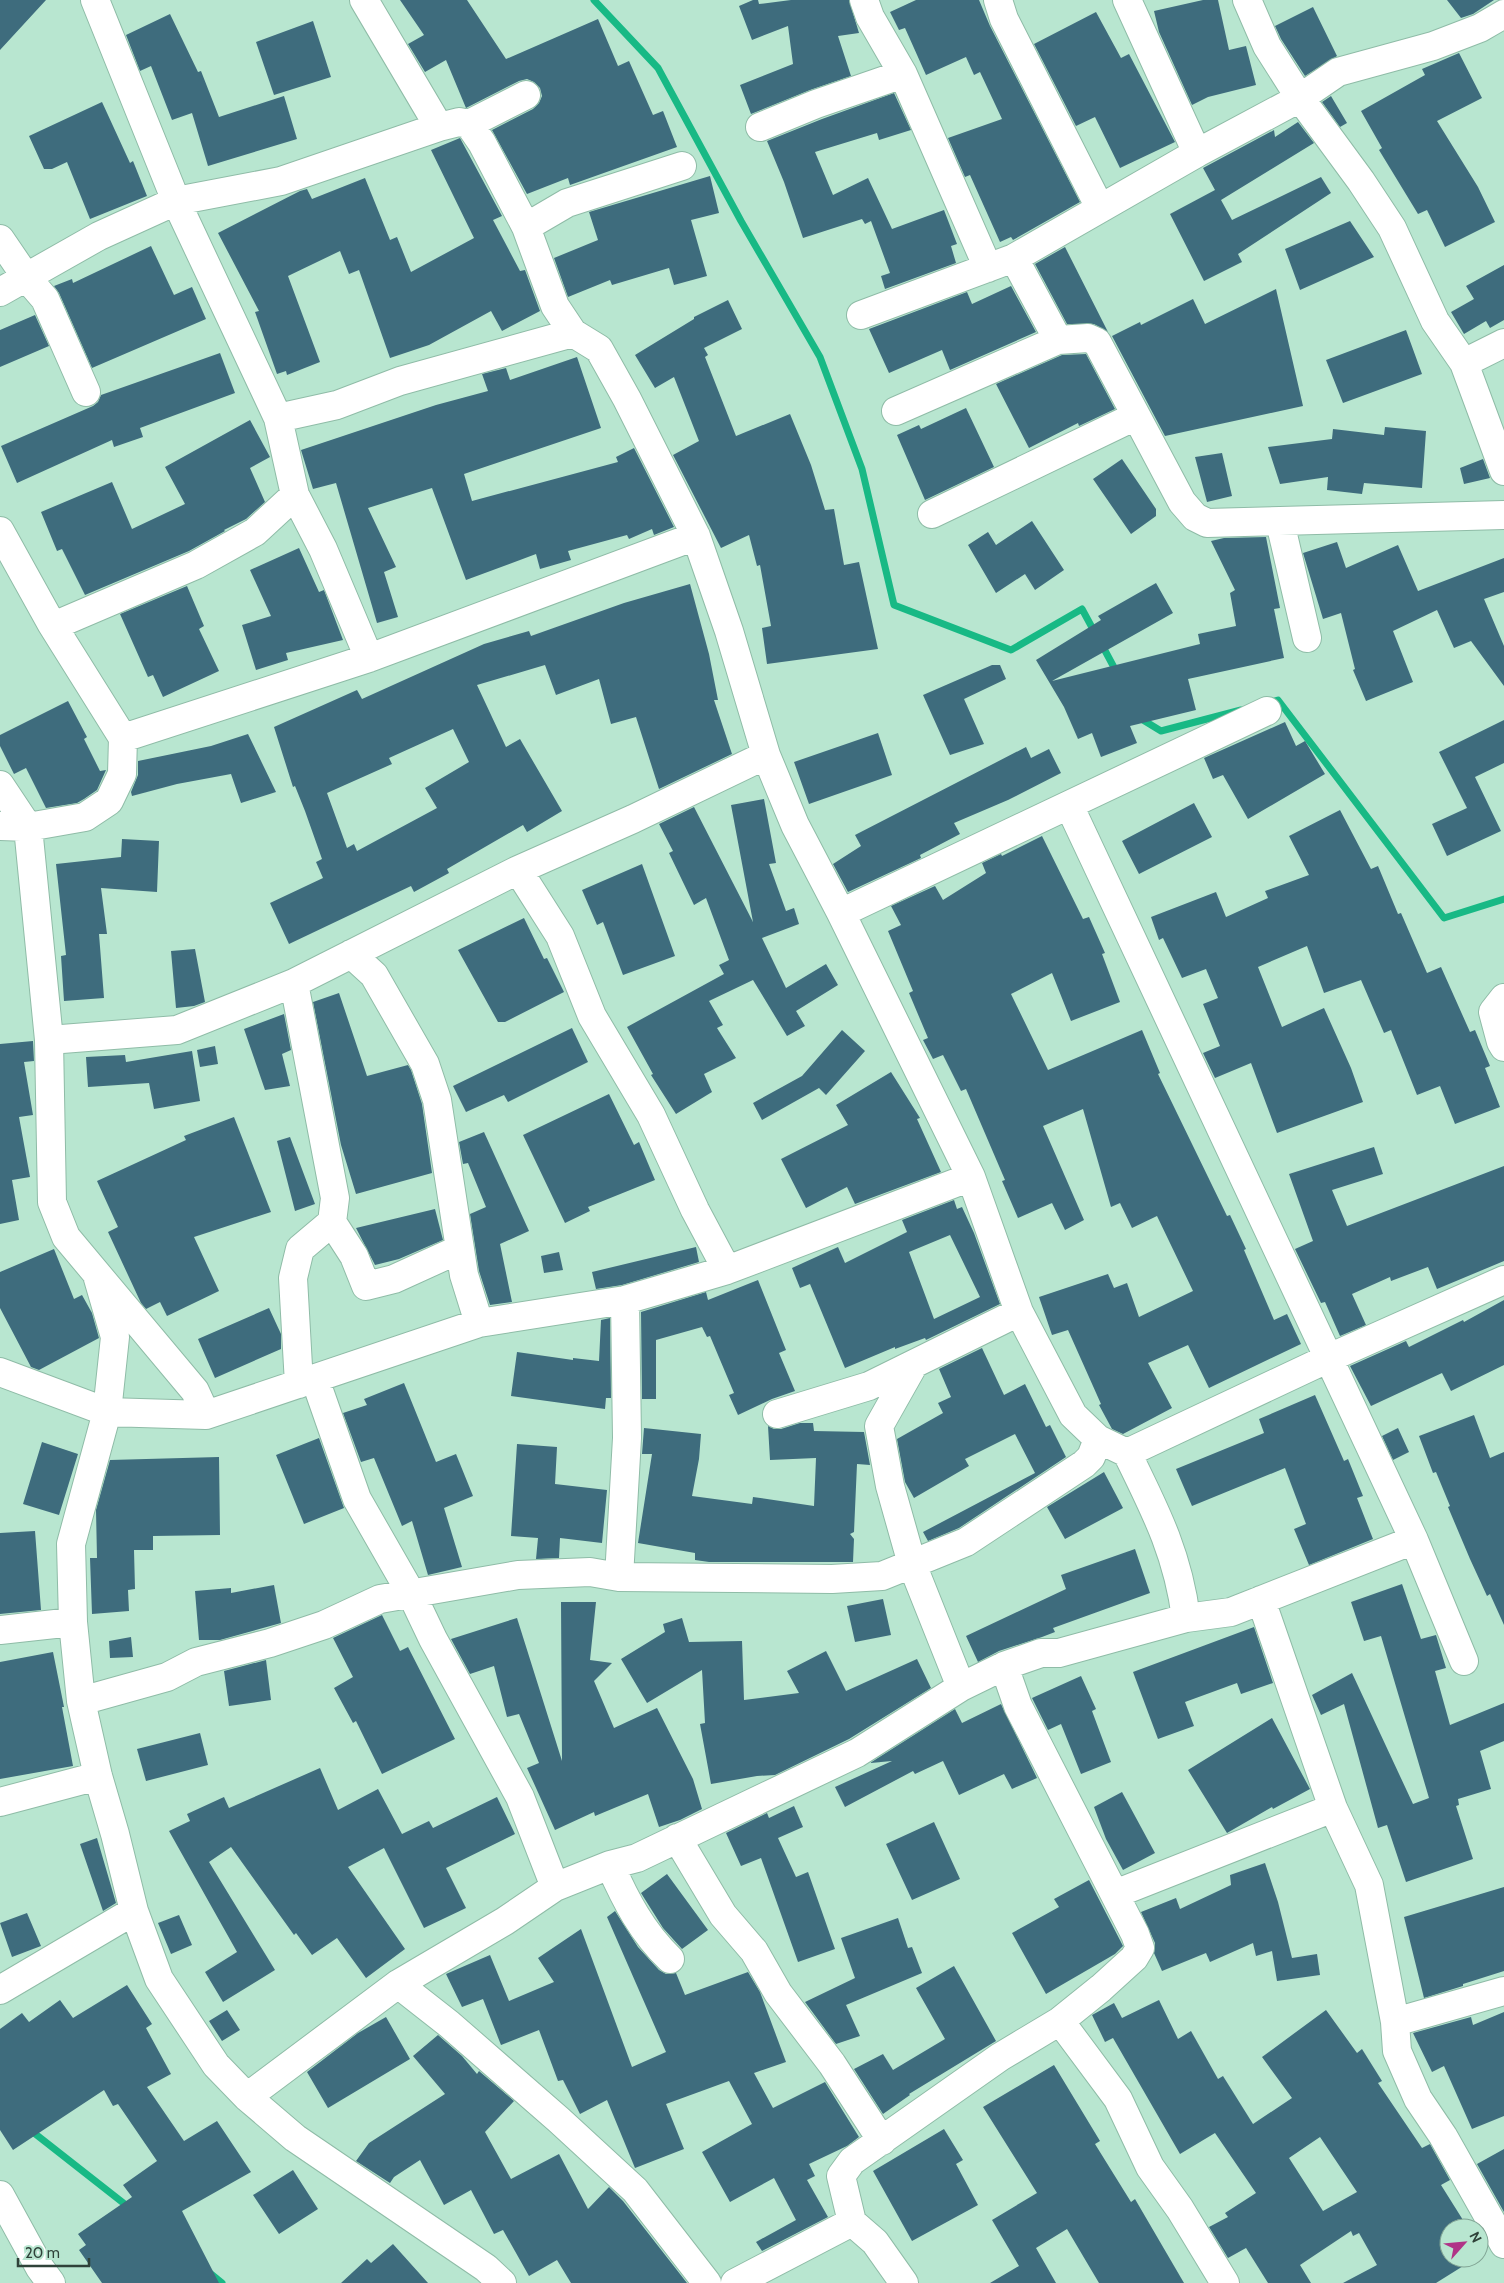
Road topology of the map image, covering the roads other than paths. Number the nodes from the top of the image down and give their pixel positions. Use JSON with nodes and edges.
{"nodes":[{"id":1,"x":95,"y":0,"type":"edge"},
{"id":2,"x":364,"y":0,"type":"edge"},
{"id":3,"x":864,"y":0,"type":"edge"},
{"id":4,"x":998,"y":0,"type":"edge"},
{"id":5,"x":1127,"y":0,"type":"edge"},
{"id":6,"x":1247,"y":0,"type":"edge"},
{"id":7,"x":1504,"y":14,"type":"edge"},
{"id":8,"x":903,"y":74,"type":"junction"},
{"id":9,"x":526,"y":95,"type":"dead end"},
{"id":10,"x":1300,"y":98,"type":"junction"},
{"id":11,"x":469,"y":124,"type":"junction"},
{"id":12,"x":440,"y":127,"type":"junction"},
{"id":13,"x":760,"y":127,"type":"dead end"},
{"id":14,"x":1197,"y":153,"type":"junction"},
{"id":15,"x":682,"y":166,"type":"dead end"},
{"id":16,"x":176,"y":201,"type":"junction"},
{"id":17,"x":1100,"y":208,"type":"junction"},
{"id":18,"x":526,"y":226,"type":"junction"},
{"id":19,"x":0,"y":239,"type":"edge"},
{"id":20,"x":1014,"y":258,"type":"junction"},
{"id":21,"x":988,"y":268,"type":"junction"},
{"id":22,"x":26,"y":277,"type":"junction"},
{"id":23,"x":0,"y":292,"type":"edge"},
{"id":24,"x":861,"y":315,"type":"dead end"},
{"id":25,"x":573,"y":333,"type":"junction"},
{"id":26,"x":1058,"y":340,"type":"junction"},
{"id":27,"x":1504,"y":343,"type":"edge"},
{"id":28,"x":1464,"y":363,"type":"junction"},
{"id":29,"x":86,"y":392,"type":"dead end"},
{"id":30,"x":896,"y":411,"type":"dead end"},
{"id":31,"x":1136,"y":416,"type":"junction"},
{"id":32,"x":278,"y":418,"type":"junction"},
{"id":33,"x":1504,"y":471,"type":"edge"},
{"id":34,"x":295,"y":495,"type":"junction"},
{"id":35,"x":932,"y":514,"type":"dead end"},
{"id":36,"x":1504,"y":514,"type":"edge"},
{"id":37,"x":1280,"y":522,"type":"junction"},
{"id":38,"x":0,"y":531,"type":"edge"},
{"id":39,"x":696,"y":536,"type":"junction"},
{"id":40,"x":51,"y":623,"type":"junction"},
{"id":41,"x":1307,"y":638,"type":"dead end"},
{"id":42,"x":369,"y":658,"type":"junction"},
{"id":43,"x":1267,"y":711,"type":"dead end"},
{"id":44,"x":123,"y":738,"type":"junction"},
{"id":45,"x":766,"y":755,"type":"junction"},
{"id":46,"x":0,"y":785,"type":"edge"},
{"id":47,"x":1069,"y":805,"type":"junction"},
{"id":48,"x":0,"y":826,"type":"edge"},
{"id":49,"x":28,"y":827,"type":"junction"},
{"id":50,"x":518,"y":870,"type":"junction"},
{"id":51,"x":841,"y":913,"type":"junction"},
{"id":52,"x":351,"y":954,"type":"junction"},
{"id":53,"x":294,"y":983,"type":"junction"},
{"id":54,"x":1504,"y":998,"type":"edge"},
{"id":55,"x":49,"y":1040,"type":"junction"},
{"id":56,"x":1504,"y":1047,"type":"edge"},
{"id":57,"x":971,"y":1177,"type":"junction"},
{"id":58,"x":332,"y":1222,"type":"junction"},
{"id":59,"x":460,"y":1249,"type":"junction"},
{"id":60,"x":727,"y":1270,"type":"junction"},
{"id":61,"x":97,"y":1275,"type":"junction"},
{"id":62,"x":1504,"y":1280,"type":"edge"},
{"id":63,"x":625,"y":1300,"type":"junction"},
{"id":64,"x":1019,"y":1312,"type":"junction"},
{"id":65,"x":479,"y":1323,"type":"junction"},
{"id":66,"x":1329,"y":1358,"type":"junction"},
{"id":67,"x":914,"y":1364,"type":"junction"},
{"id":68,"x":0,"y":1372,"type":"edge"},
{"id":69,"x":307,"y":1382,"type":"junction"},
{"id":70,"x":107,"y":1412,"type":"junction"},
{"id":71,"x":206,"y":1414,"type":"junction"},
{"id":72,"x":778,"y":1414,"type":"dead end"},
{"id":73,"x":1098,"y":1439,"type":"junction"},
{"id":74,"x":1127,"y":1453,"type":"junction"},
{"id":75,"x":1414,"y":1540,"type":"junction"},
{"id":76,"x":912,"y":1564,"type":"junction"},
{"id":77,"x":619,"y":1577,"type":"junction"},
{"id":78,"x":412,"y":1595,"type":"junction"},
{"id":79,"x":1261,"y":1600,"type":"junction"},
{"id":80,"x":1186,"y":1618,"type":"junction"},
{"id":81,"x":73,"y":1622,"type":"junction"},
{"id":82,"x":0,"y":1630,"type":"edge"},
{"id":83,"x":1464,"y":1661,"type":"dead end"},
{"id":84,"x":1004,"y":1666,"type":"junction"},
{"id":85,"x":961,"y":1687,"type":"junction"},
{"id":86,"x":82,"y":1701,"type":"junction"},
{"id":87,"x":98,"y":1776,"type":"junction"},
{"id":88,"x":0,"y":1802,"type":"edge"},
{"id":89,"x":1333,"y":1808,"type":"junction"},
{"id":90,"x":677,"y":1838,"type":"junction"},
{"id":91,"x":610,"y":1865,"type":"junction"},
{"id":92,"x":555,"y":1887,"type":"junction"},
{"id":93,"x":1114,"y":1894,"type":"junction"},
{"id":94,"x":134,"y":1911,"type":"junction"},
{"id":95,"x":670,"y":1959,"type":"dead end"},
{"id":96,"x":398,"y":1984,"type":"junction"},
{"id":97,"x":0,"y":1990,"type":"edge"},
{"id":98,"x":1504,"y":1991,"type":"edge"},
{"id":99,"x":1060,"y":2021,"type":"junction"},
{"id":100,"x":1395,"y":2022,"type":"junction"},
{"id":101,"x":247,"y":2096,"type":"junction"},
{"id":102,"x":882,"y":2141,"type":"junction"},
{"id":103,"x":0,"y":2195,"type":"edge"},
{"id":104,"x":852,"y":2222,"type":"junction"},
{"id":105,"x":1504,"y":2244,"type":"edge"},
{"id":106,"x":47,"y":2282,"type":"edge"},
{"id":107,"x":502,"y":2283,"type":"edge"},
{"id":108,"x":707,"y":2283,"type":"edge"},
{"id":109,"x":735,"y":2283,"type":"edge"},
{"id":110,"x":904,"y":2283,"type":"edge"},
{"id":111,"x":1225,"y":2283,"type":"edge"}],
"edges":[{"from":1,"to":16,"type":"street"},
{"from":2,"to":12,"type":"street"},
{"from":3,"to":8,"type":"street"},
{"from":4,"to":17,"type":"street"},
{"from":5,"to":14,"type":"street"},
{"from":6,"to":10,"type":"street"},
{"from":7,"to":10,"type":"street"},
{"from":8,"to":13,"type":"street"},
{"from":8,"to":21,"type":"street"},
{"from":9,"to":11,"type":"street"},
{"from":10,"to":14,"type":"street"},
{"from":10,"to":28,"type":"street"},
{"from":11,"to":12,"type":"street"},
{"from":11,"to":18,"type":"street"},
{"from":12,"to":16,"type":"street"},
{"from":14,"to":17,"type":"street"},
{"from":15,"to":18,"type":"street"},
{"from":16,"to":22,"type":"street"},
{"from":16,"to":32,"type":"street"},
{"from":17,"to":20,"type":"street"},
{"from":18,"to":25,"type":"street"},
{"from":19,"to":22,"type":"street"},
{"from":20,"to":21,"type":"street"},
{"from":20,"to":26,"type":"street"},
{"from":21,"to":24,"type":"street"},
{"from":22,"to":23,"type":"street"},
{"from":22,"to":29,"type":"street"},
{"from":25,"to":32,"type":"street"},
{"from":25,"to":39,"type":"street"},
{"from":26,"to":30,"type":"street"},
{"from":26,"to":31,"type":"street"},
{"from":27,"to":28,"type":"street"},
{"from":28,"to":33,"type":"street"},
{"from":31,"to":35,"type":"street"},
{"from":31,"to":37,"type":"street"},
{"from":32,"to":34,"type":"street"},
{"from":34,"to":40,"type":"street"},
{"from":34,"to":42,"type":"street"},
{"from":36,"to":37,"type":"street"},
{"from":37,"to":41,"type":"street"},
{"from":38,"to":40,"type":"street"},
{"from":39,"to":42,"type":"street"},
{"from":39,"to":45,"type":"street"},
{"from":40,"to":44,"type":"street"},
{"from":42,"to":44,"type":"street"},
{"from":43,"to":47,"type":"street"},
{"from":44,"to":49,"type":"street"},
{"from":45,"to":50,"type":"street"},
{"from":45,"to":51,"type":"street"},
{"from":46,"to":49,"type":"street"},
{"from":47,"to":51,"type":"street"},
{"from":47,"to":66,"type":"street"},
{"from":48,"to":49,"type":"street"},
{"from":49,"to":55,"type":"street"},
{"from":50,"to":52,"type":"street"},
{"from":50,"to":60,"type":"street"},
{"from":51,"to":57,"type":"street"},
{"from":52,"to":53,"type":"street"},
{"from":52,"to":59,"type":"street"},
{"from":53,"to":55,"type":"street"},
{"from":53,"to":58,"type":"street"},
{"from":54,"to":56,"type":"street"},
{"from":55,"to":61,"type":"street"},
{"from":57,"to":60,"type":"street"},
{"from":57,"to":64,"type":"street"},
{"from":58,"to":59,"type":"street"},
{"from":58,"to":69,"type":"street"},
{"from":59,"to":65,"type":"street"},
{"from":60,"to":63,"type":"street"},
{"from":61,"to":70,"type":"street"},
{"from":61,"to":71,"type":"street"},
{"from":62,"to":66,"type":"street"},
{"from":63,"to":65,"type":"street"},
{"from":63,"to":77,"type":"street"},
{"from":64,"to":67,"type":"street"},
{"from":64,"to":73,"type":"street"},
{"from":65,"to":69,"type":"street"},
{"from":66,"to":74,"type":"street"},
{"from":66,"to":75,"type":"street"},
{"from":67,"to":72,"type":"street"},
{"from":67,"to":76,"type":"street"},
{"from":68,"to":70,"type":"street"},
{"from":69,"to":71,"type":"street"},
{"from":69,"to":78,"type":"street"},
{"from":70,"to":71,"type":"street"},
{"from":70,"to":81,"type":"street"},
{"from":73,"to":74,"type":"street"},
{"from":73,"to":76,"type":"street"},
{"from":74,"to":80,"type":"street"},
{"from":75,"to":79,"type":"street"},
{"from":75,"to":83,"type":"street"},
{"from":76,"to":77,"type":"street"},
{"from":76,"to":85,"type":"street"},
{"from":77,"to":78,"type":"street"},
{"from":78,"to":86,"type":"street"},
{"from":78,"to":92,"type":"street"},
{"from":79,"to":80,"type":"street"},
{"from":79,"to":89,"type":"street"},
{"from":80,"to":84,"type":"street"},
{"from":81,"to":82,"type":"street"},
{"from":81,"to":86,"type":"street"},
{"from":84,"to":85,"type":"street"},
{"from":84,"to":93,"type":"street"},
{"from":85,"to":90,"type":"street"},
{"from":86,"to":87,"type":"street"},
{"from":87,"to":88,"type":"street"},
{"from":87,"to":94,"type":"street"},
{"from":89,"to":93,"type":"street"},
{"from":89,"to":100,"type":"street"},
{"from":90,"to":91,"type":"street"},
{"from":90,"to":102,"type":"street"},
{"from":91,"to":92,"type":"street"},
{"from":91,"to":95,"type":"street"},
{"from":92,"to":96,"type":"street"},
{"from":93,"to":99,"type":"street"},
{"from":94,"to":97,"type":"street"},
{"from":94,"to":101,"type":"street"},
{"from":96,"to":101,"type":"street"},
{"from":96,"to":108,"type":"street"},
{"from":98,"to":100,"type":"street"},
{"from":99,"to":102,"type":"street"},
{"from":99,"to":111,"type":"street"},
{"from":100,"to":105,"type":"street"},
{"from":101,"to":107,"type":"street"},
{"from":102,"to":104,"type":"street"},
{"from":103,"to":106,"type":"street"},
{"from":104,"to":109,"type":"street"},
{"from":104,"to":110,"type":"street"}]}
